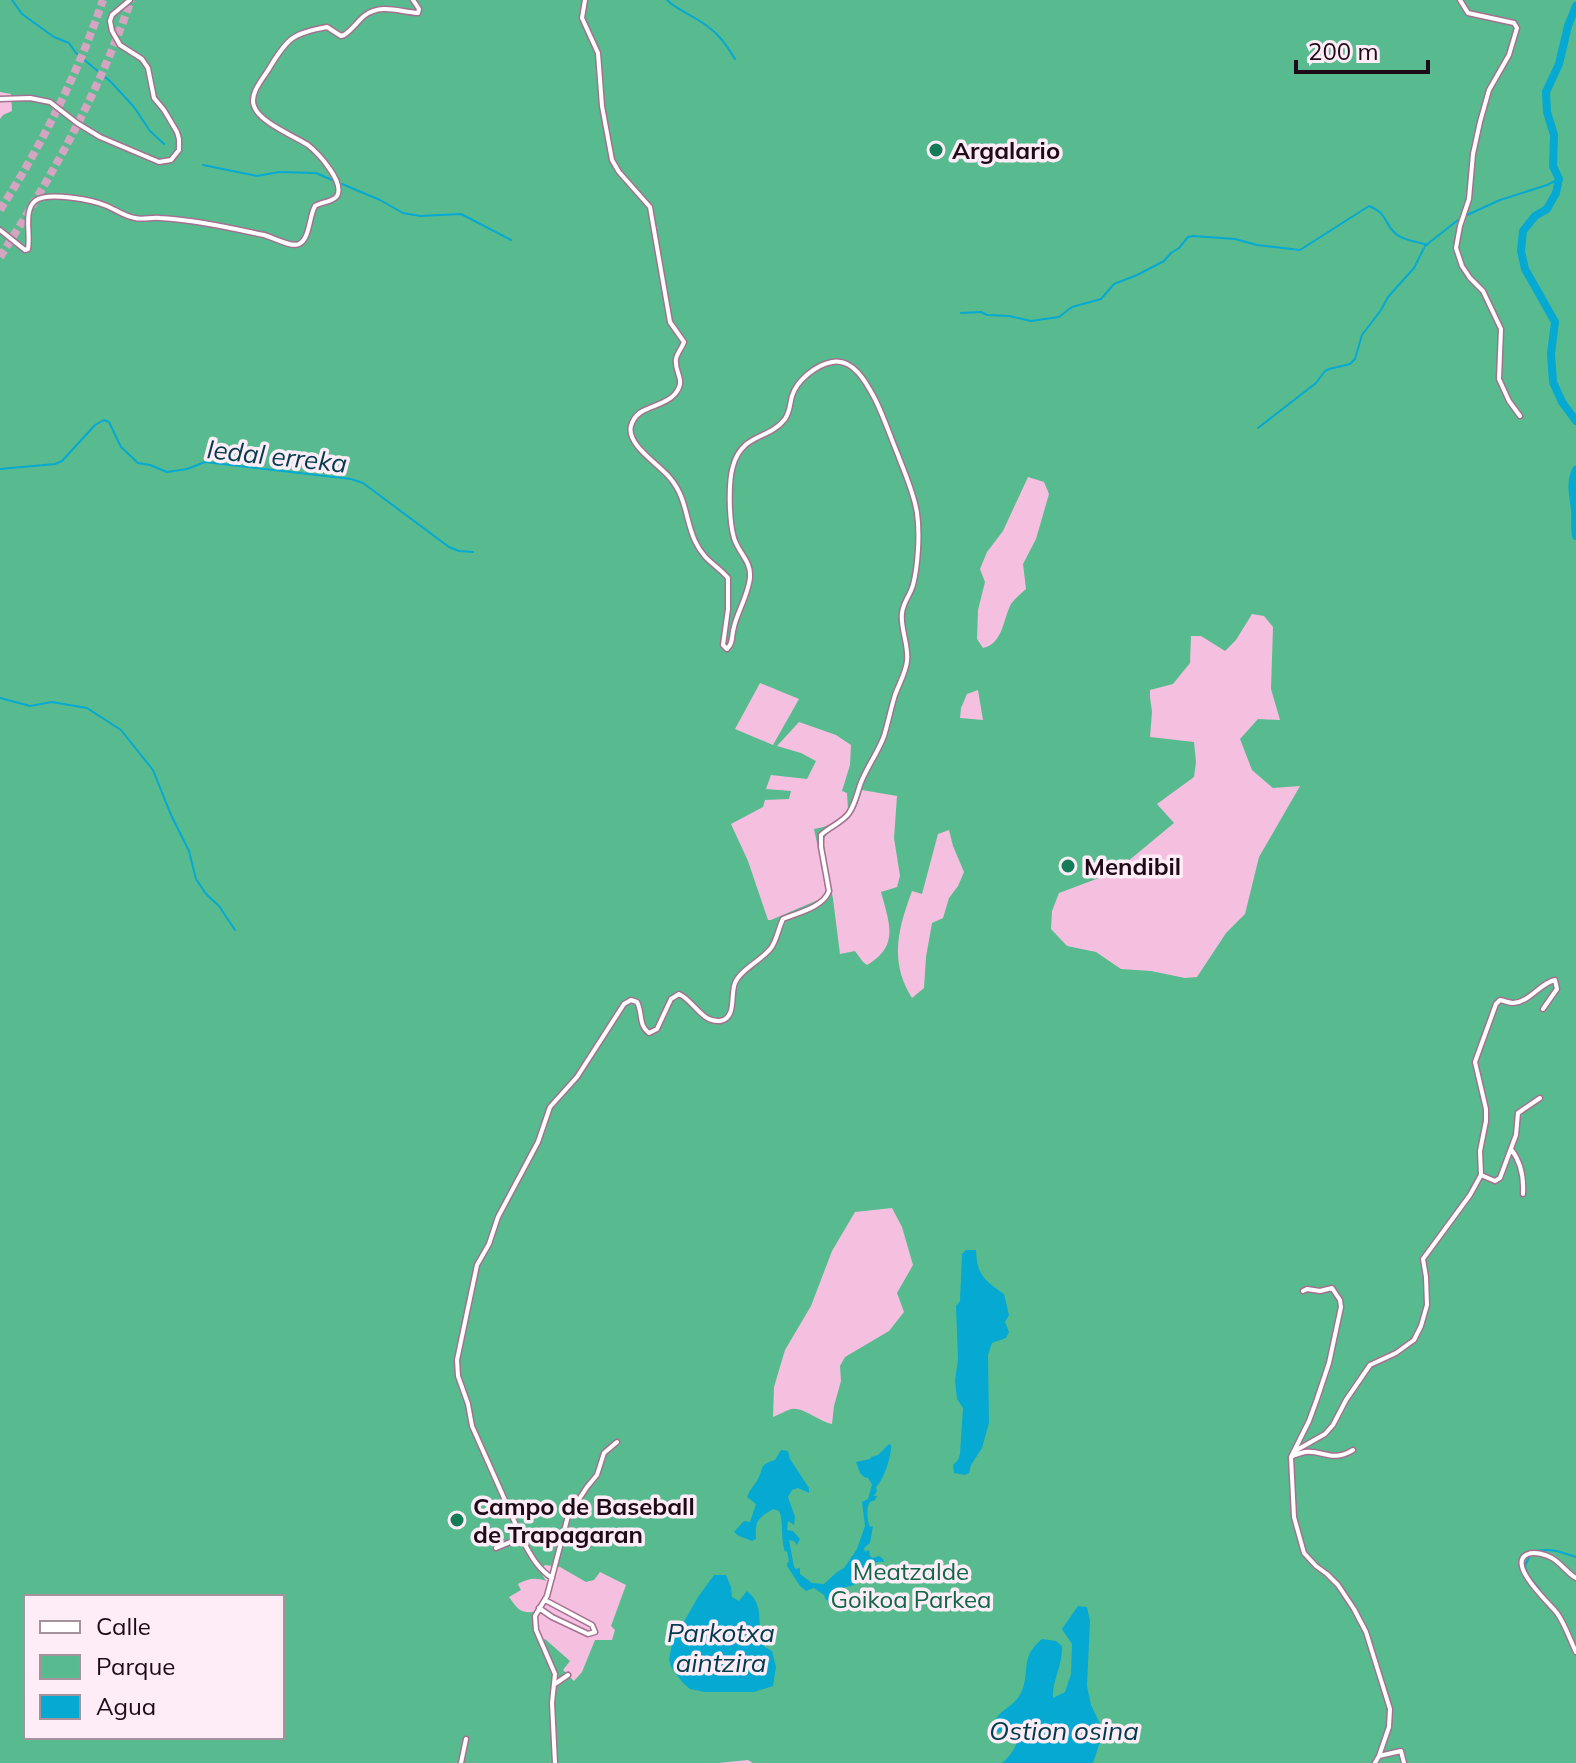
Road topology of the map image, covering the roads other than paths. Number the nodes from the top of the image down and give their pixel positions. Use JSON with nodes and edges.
{"nodes":[{"id":1,"x":130,"y":0,"type":"edge"},
{"id":2,"x":413,"y":0,"type":"edge"},
{"id":3,"x":585,"y":0,"type":"edge"},
{"id":4,"x":1460,"y":0,"type":"edge"},
{"id":5,"x":0,"y":99,"type":"edge"},
{"id":6,"x":0,"y":230,"type":"edge"},
{"id":7,"x":1520,"y":416,"type":"dead end"},
{"id":8,"x":1543,"y":1009,"type":"dead end"},
{"id":9,"x":1540,"y":1098,"type":"dead end"},
{"id":10,"x":1511,"y":1149,"type":"junction"},
{"id":11,"x":1481,"y":1175,"type":"junction"},
{"id":12,"x":1523,"y":1194,"type":"dead end"},
{"id":13,"x":1303,"y":1291,"type":"dead end"},
{"id":14,"x":617,"y":1442,"type":"dead end"},
{"id":15,"x":1353,"y":1450,"type":"dead end"},
{"id":16,"x":1292,"y":1454,"type":"junction"},
{"id":17,"x":522,"y":1537,"type":"junction"},
{"id":18,"x":496,"y":1548,"type":"dead end"},
{"id":19,"x":552,"y":1578,"type":"junction"},
{"id":20,"x":1576,"y":1578,"type":"edge"},
{"id":21,"x":544,"y":1600,"type":"junction"},
{"id":22,"x":539,"y":1608,"type":"junction"},
{"id":23,"x":1576,"y":1652,"type":"edge"},
{"id":24,"x":568,"y":1675,"type":"dead end"},
{"id":25,"x":555,"y":1684,"type":"junction"},
{"id":26,"x":466,"y":1739,"type":"dead end"},
{"id":27,"x":1379,"y":1756,"type":"junction"},
{"id":28,"x":461,"y":1763,"type":"edge"},
{"id":29,"x":555,"y":1763,"type":"edge"},
{"id":30,"x":1375,"y":1763,"type":"edge"},
{"id":31,"x":1404,"y":1763,"type":"edge"}],
"edges":[{"from":1,"to":5,"type":"street"},
{"from":2,"to":6,"type":"street"},
{"from":3,"to":17,"type":"street"},
{"from":4,"to":7,"type":"street"},
{"from":8,"to":11,"type":"street"},
{"from":9,"to":10,"type":"street"},
{"from":10,"to":11,"type":"street"},
{"from":10,"to":12,"type":"street"},
{"from":11,"to":16,"type":"street"},
{"from":13,"to":16,"type":"street"},
{"from":14,"to":19,"type":"street"},
{"from":15,"to":16,"type":"street"},
{"from":16,"to":27,"type":"street"},
{"from":17,"to":18,"type":"street"},
{"from":17,"to":19,"type":"street"},
{"from":19,"to":21,"type":"street"},
{"from":20,"to":23,"type":"street"},
{"from":21,"to":22,"type":"street"},
{"from":21,"to":22,"type":"street"},
{"from":22,"to":25,"type":"street"},
{"from":24,"to":25,"type":"street"},
{"from":25,"to":29,"type":"street"},
{"from":26,"to":28,"type":"street"},
{"from":27,"to":30,"type":"street"},
{"from":27,"to":31,"type":"street"}]}
